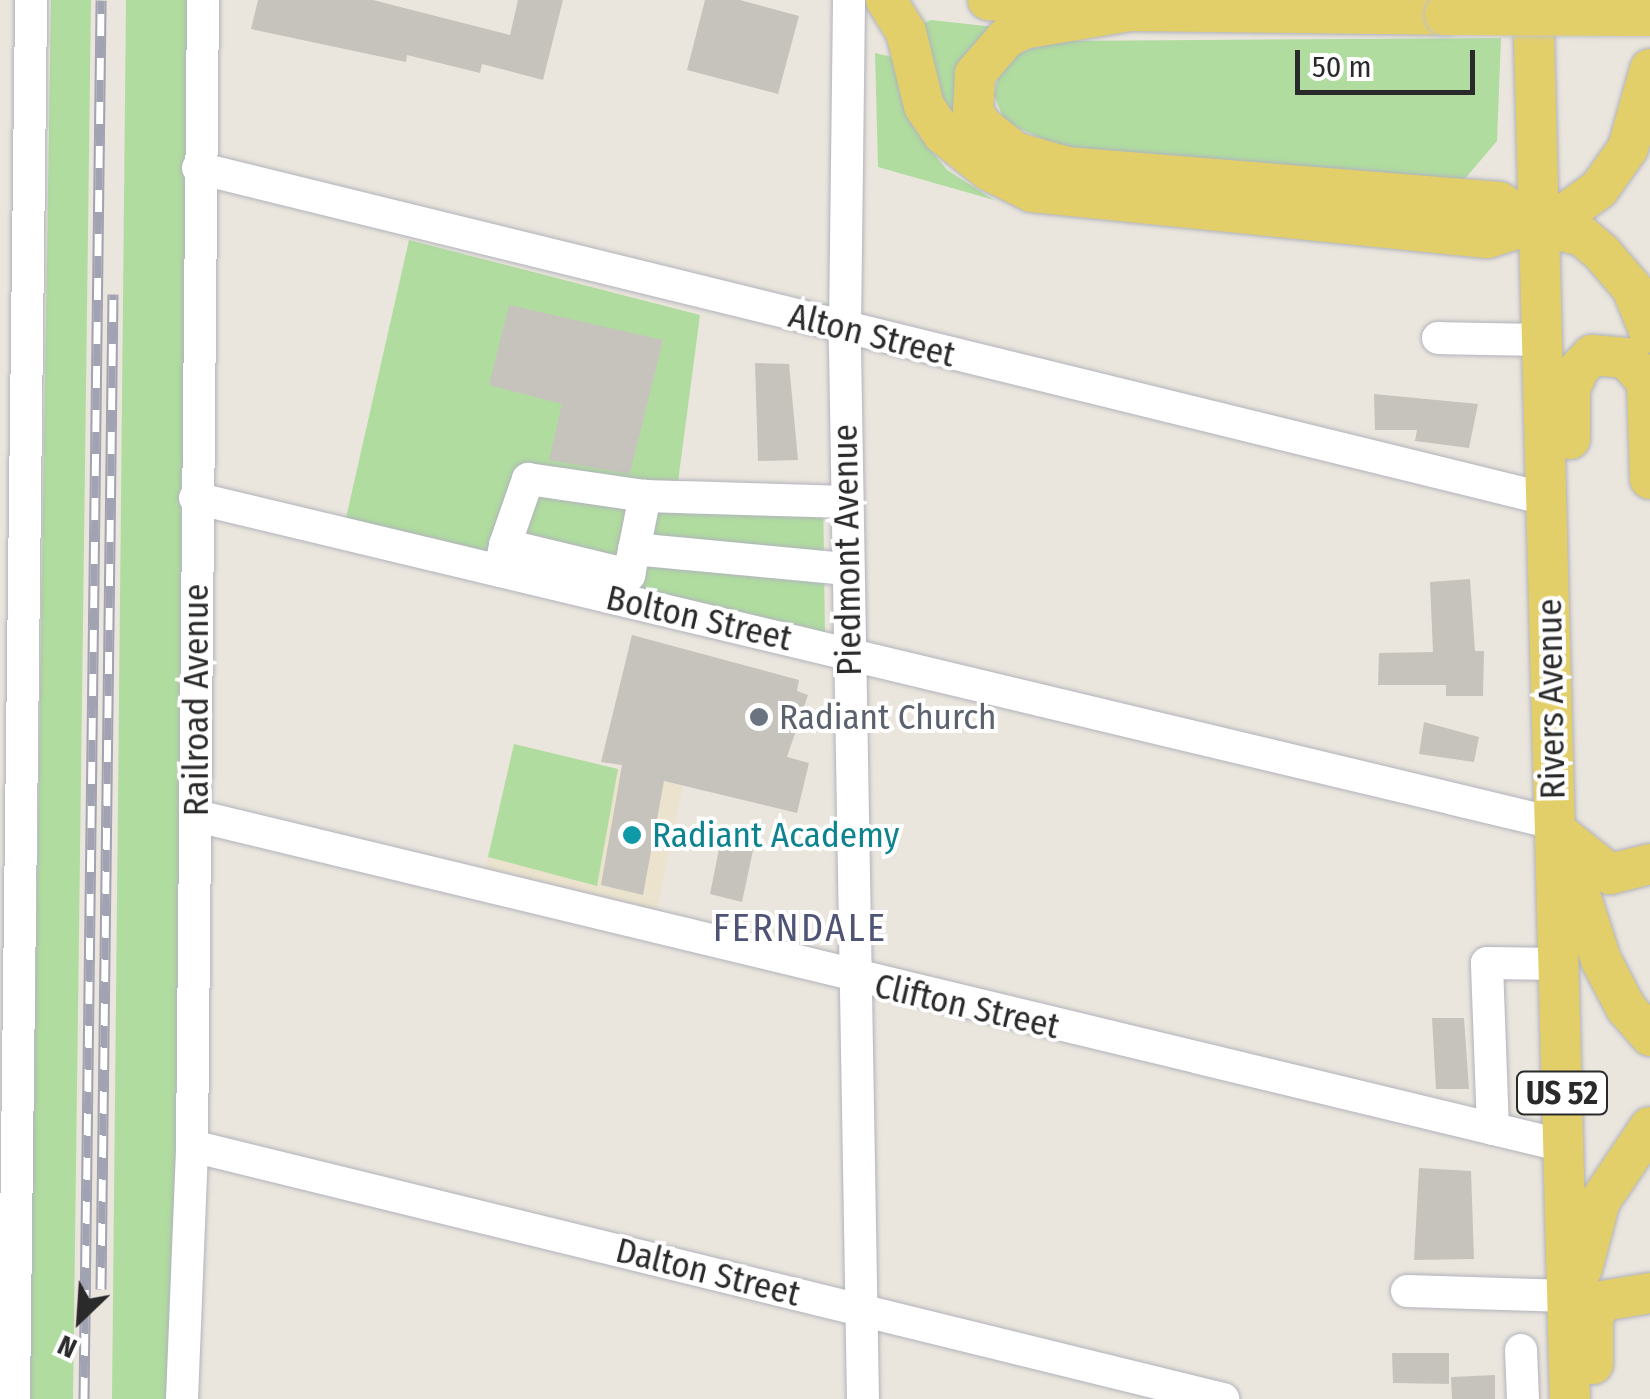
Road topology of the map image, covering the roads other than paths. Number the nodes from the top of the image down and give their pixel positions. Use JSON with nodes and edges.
{"nodes":[{"id":1,"x":31,"y":0,"type":"edge"},
{"id":2,"x":202,"y":0,"type":"edge"},
{"id":3,"x":848,"y":0,"type":"edge"},
{"id":4,"x":886,"y":0,"type":"edge"},
{"id":5,"x":988,"y":0,"type":"edge"},
{"id":6,"x":1533,"y":0,"type":"edge"},
{"id":7,"x":1130,"y":11,"type":"junction"},
{"id":8,"x":1650,"y":16,"type":"edge"},
{"id":9,"x":1650,"y":69,"type":"edge"},
{"id":10,"x":198,"y":168,"type":"junction"},
{"id":11,"x":1536,"y":225,"type":"junction"},
{"id":12,"x":844,"y":328,"type":"junction"},
{"id":13,"x":1650,"y":333,"type":"edge"},
{"id":14,"x":1438,"y":338,"type":"dead end"},
{"id":15,"x":1541,"y":340,"type":"junction"},
{"id":16,"x":1650,"y":479,"type":"edge"},
{"id":17,"x":645,"y":496,"type":"junction"},
{"id":18,"x":195,"y":498,"type":"junction"},
{"id":19,"x":1547,"y":499,"type":"junction"},
{"id":20,"x":846,"y":502,"type":"junction"},
{"id":21,"x":634,"y":549,"type":"junction"},
{"id":22,"x":502,"y":558,"type":"junction"},
{"id":23,"x":848,"y":569,"type":"junction"},
{"id":24,"x":848,"y":654,"type":"junction"},
{"id":25,"x":196,"y":816,"type":"junction"},
{"id":26,"x":1554,"y":823,"type":"junction"},
{"id":27,"x":1650,"y":864,"type":"edge"},
{"id":28,"x":1558,"y":964,"type":"junction"},
{"id":29,"x":853,"y":979,"type":"junction"},
{"id":30,"x":1650,"y":1036,"type":"edge"},
{"id":31,"x":1650,"y":1127,"type":"edge"},
{"id":32,"x":1493,"y":1129,"type":"junction"},
{"id":33,"x":192,"y":1146,"type":"junction"},
{"id":34,"x":1564,"y":1146,"type":"junction"},
{"id":35,"x":1407,"y":1291,"type":"dead end"},
{"id":36,"x":1650,"y":1293,"type":"edge"},
{"id":37,"x":1568,"y":1296,"type":"junction"},
{"id":38,"x":861,"y":1310,"type":"junction"},
{"id":39,"x":1520,"y":1350,"type":"dead end"},
{"id":40,"x":1576,"y":1386,"type":"edge"},
{"id":41,"x":1523,"y":1392,"type":"edge"},
{"id":42,"x":14,"y":1399,"type":"edge"},
{"id":43,"x":182,"y":1399,"type":"edge"},
{"id":44,"x":863,"y":1399,"type":"edge"},
{"id":45,"x":1223,"y":1399,"type":"edge"}],
"edges":[{"from":1,"to":42,"type":"street"},
{"from":2,"to":10,"type":"street","name":"Railroad Avenue"},
{"from":3,"to":12,"type":"street","name":"Piedmont Avenue"},
{"from":4,"to":11,"type":"main road"},
{"from":5,"to":7,"type":"main road"},
{"from":6,"to":11,"type":"main road","name":"Rivers Avenue","number":"US 52"},
{"from":7,"to":8,"type":"main road","bridge":true},
{"from":7,"to":11,"type":"main road"},
{"from":9,"to":11,"type":"main road"},
{"from":10,"to":12,"type":"street","name":"Alton Street"},
{"from":10,"to":18,"type":"street","name":"Railroad Avenue"},
{"from":11,"to":13,"type":"main road"},
{"from":11,"to":15,"type":"main road","name":"Rivers Avenue","number":"US 52"},
{"from":12,"to":19,"type":"street","name":"Alton Street"},
{"from":12,"to":20,"type":"street","name":"Piedmont Avenue"},
{"from":14,"to":15,"type":"street"},
{"from":15,"to":19,"type":"main road","name":"Rivers Avenue","number":"US 52"},
{"from":16,"to":19,"type":"main road"},
{"from":17,"to":20,"type":"street"},
{"from":17,"to":21,"type":"street"},
{"from":17,"to":22,"type":"street"},
{"from":18,"to":22,"type":"street","name":"Bolton Street"},
{"from":18,"to":25,"type":"street","name":"Railroad Avenue"},
{"from":19,"to":26,"type":"main road","name":"Rivers Avenue","number":"US 52"},
{"from":20,"to":23,"type":"street","name":"Piedmont Avenue"},
{"from":21,"to":22,"type":"street"},
{"from":21,"to":23,"type":"street"},
{"from":22,"to":24,"type":"street","name":"Bolton Street"},
{"from":23,"to":24,"type":"street","name":"Piedmont Avenue"},
{"from":24,"to":26,"type":"street","name":"Bolton Street"},
{"from":24,"to":29,"type":"street","name":"Piedmont Avenue"},
{"from":25,"to":29,"type":"street","name":"Clifton Street"},
{"from":25,"to":33,"type":"street","name":"Railroad Avenue"},
{"from":26,"to":27,"type":"main road"},
{"from":26,"to":28,"type":"main road","name":"Rivers Avenue","number":"US 52"},
{"from":26,"to":30,"type":"main road"},
{"from":28,"to":32,"type":"street"},
{"from":28,"to":34,"type":"main road","name":"Rivers Avenue","number":"US 52"},
{"from":29,"to":32,"type":"street","name":"Clifton Street"},
{"from":29,"to":38,"type":"street","name":"Piedmont Avenue"},
{"from":31,"to":40,"type":"main road"},
{"from":32,"to":34,"type":"street","name":"Clifton Street"},
{"from":33,"to":38,"type":"street","name":"Dalton Street"},
{"from":33,"to":43,"type":"street","name":"Railroad Avenue"},
{"from":34,"to":37,"type":"main road","name":"Rivers Avenue","number":"US 52"},
{"from":35,"to":37,"type":"street"},
{"from":36,"to":40,"type":"main road"},
{"from":37,"to":40,"type":"main road","name":"Rivers Avenue","number":"US 52"},
{"from":38,"to":44,"type":"street","name":"Piedmont Avenue"},
{"from":38,"to":45,"type":"street","name":"Dalton Street"},
{"from":39,"to":41,"type":"street"},
{"from":40,"to":41,"type":"street"}]}
